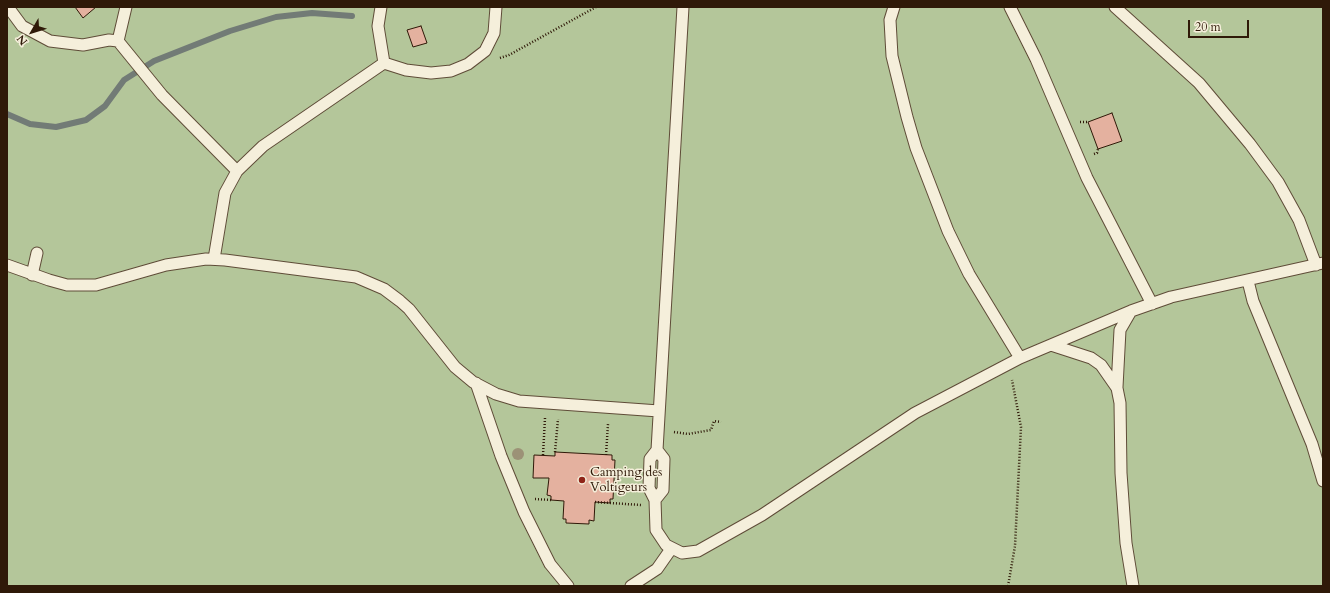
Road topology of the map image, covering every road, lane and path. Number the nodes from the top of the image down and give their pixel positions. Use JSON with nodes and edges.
{"nodes":[{"id":1,"x":8,"y":7,"type":"edge"},
{"id":2,"x":126,"y":7,"type":"edge"},
{"id":3,"x":381,"y":7,"type":"edge"},
{"id":4,"x":496,"y":7,"type":"edge"},
{"id":5,"x":596,"y":7,"type":"edge"},
{"id":6,"x":683,"y":7,"type":"edge"},
{"id":7,"x":894,"y":7,"type":"edge"},
{"id":8,"x":1010,"y":7,"type":"edge"},
{"id":9,"x":1115,"y":7,"type":"edge"},
{"id":10,"x":118,"y":41,"type":"junction"},
{"id":11,"x":494,"y":60,"type":"dead end"},
{"id":12,"x":384,"y":62,"type":"junction"},
{"id":13,"x":236,"y":171,"type":"junction"},
{"id":14,"x":37,"y":253,"type":"dead end"},
{"id":15,"x":214,"y":259,"type":"junction"},
{"id":16,"x":1320,"y":264,"type":"edge"},
{"id":17,"x":7,"y":265,"type":"edge"},
{"id":18,"x":32,"y":274,"type":"junction"},
{"id":19,"x":1248,"y":281,"type":"junction"},
{"id":20,"x":1152,"y":304,"type":"junction"},
{"id":21,"x":1131,"y":311,"type":"junction"},
{"id":22,"x":1051,"y":345,"type":"junction"},
{"id":23,"x":1020,"y":358,"type":"junction"},
{"id":24,"x":1007,"y":364,"type":"junction"},
{"id":25,"x":476,"y":383,"type":"junction"},
{"id":26,"x":1117,"y":388,"type":"junction"},
{"id":27,"x":659,"y":411,"type":"junction"},
{"id":28,"x":721,"y":422,"type":"dead end"},
{"id":29,"x":658,"y":431,"type":"junction"},
{"id":30,"x":544,"y":434,"type":"dead end"},
{"id":31,"x":556,"y":434,"type":"dead end"},
{"id":32,"x":607,"y":438,"type":"dead end"},
{"id":33,"x":555,"y":452,"type":"dead end"},
{"id":34,"x":543,"y":455,"type":"dead end"},
{"id":35,"x":606,"y":455,"type":"dead end"},
{"id":36,"x":1323,"y":481,"type":"edge"},
{"id":37,"x":595,"y":502,"type":"dead end"},
{"id":38,"x":640,"y":505,"type":"dead end"},
{"id":39,"x":671,"y":549,"type":"junction"},
{"id":40,"x":568,"y":586,"type":"edge"},
{"id":41,"x":631,"y":586,"type":"edge"},
{"id":42,"x":1008,"y":586,"type":"edge"},
{"id":43,"x":1133,"y":586,"type":"edge"}],
"edges":[{"from":1,"to":10,"type":"lane"},
{"from":2,"to":10,"type":"lane"},
{"from":3,"to":12,"type":"lane"},
{"from":4,"to":12,"type":"lane"},
{"from":5,"to":11,"type":"path"},
{"from":6,"to":27,"type":"lane"},
{"from":7,"to":23,"type":"lane"},
{"from":8,"to":20,"type":"lane"},
{"from":9,"to":16,"type":"lane"},
{"from":10,"to":13,"type":"lane"},
{"from":12,"to":13,"type":"lane"},
{"from":13,"to":15,"type":"lane"},
{"from":14,"to":18,"type":"lane"},
{"from":15,"to":18,"type":"lane"},
{"from":15,"to":25,"type":"lane"},
{"from":16,"to":19,"type":"lane"},
{"from":17,"to":18,"type":"lane"},
{"from":19,"to":20,"type":"lane"},
{"from":19,"to":36,"type":"lane"},
{"from":20,"to":21,"type":"lane"},
{"from":21,"to":22,"type":"lane"},
{"from":21,"to":26,"type":"lane"},
{"from":22,"to":23,"type":"lane"},
{"from":22,"to":26,"type":"lane"},
{"from":23,"to":24,"type":"lane"},
{"from":24,"to":39,"type":"lane"},
{"from":24,"to":42,"type":"path"},
{"from":25,"to":27,"type":"lane"},
{"from":25,"to":40,"type":"lane"},
{"from":26,"to":43,"type":"lane"},
{"from":27,"to":29,"type":"lane"},
{"from":28,"to":29,"type":"path"},
{"from":29,"to":39,"type":"lane"},
{"from":30,"to":34,"type":"path"},
{"from":31,"to":33,"type":"path"},
{"from":32,"to":35,"type":"path"},
{"from":37,"to":38,"type":"path"},
{"from":39,"to":41,"type":"lane"}]}
